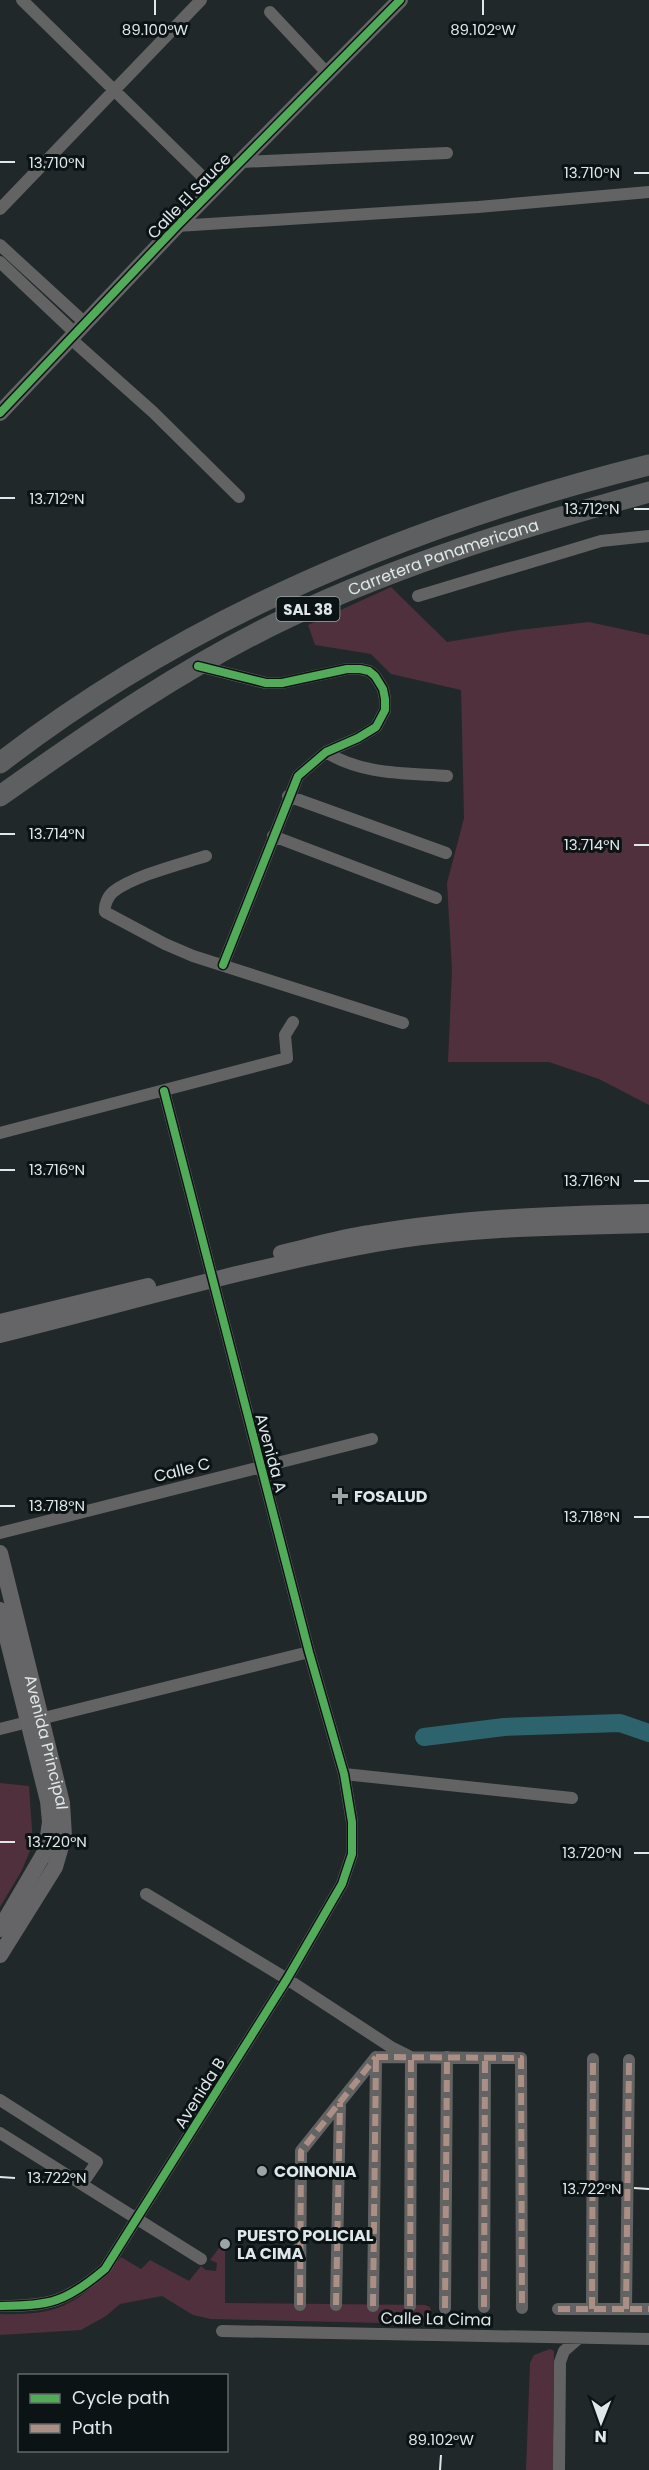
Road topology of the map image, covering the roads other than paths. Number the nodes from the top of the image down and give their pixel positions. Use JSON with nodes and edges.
{"nodes":[{"id":1,"x":22,"y":0,"type":"edge"},
{"id":2,"x":201,"y":0,"type":"edge"},
{"id":3,"x":400,"y":0,"type":"edge"},
{"id":4,"x":270,"y":12,"type":"dead end"},
{"id":5,"x":327,"y":73,"type":"junction"},
{"id":6,"x":115,"y":91,"type":"junction"},
{"id":7,"x":447,"y":153,"type":"dead end"},
{"id":8,"x":241,"y":162,"type":"junction"},
{"id":9,"x":215,"y":189,"type":"junction"},
{"id":10,"x":649,"y":192,"type":"edge"},
{"id":11,"x":0,"y":209,"type":"edge"},
{"id":12,"x":177,"y":226,"type":"junction"},
{"id":13,"x":0,"y":245,"type":"edge"},
{"id":14,"x":0,"y":262,"type":"edge"},
{"id":15,"x":77,"y":332,"type":"junction"},
{"id":16,"x":0,"y":413,"type":"edge"},
{"id":17,"x":649,"y":465,"type":"edge"},
{"id":18,"x":649,"y":492,"type":"edge"},
{"id":19,"x":537,"y":496,"type":"junction"},
{"id":20,"x":239,"y":497,"type":"dead end"},
{"id":21,"x":649,"y":502,"type":"edge"},
{"id":22,"x":555,"y":518,"type":"junction"},
{"id":23,"x":649,"y":536,"type":"edge"},
{"id":24,"x":418,"y":596,"type":"dead end"},
{"id":25,"x":198,"y":666,"type":"junction"},
{"id":26,"x":73,"y":709,"type":"junction"},
{"id":27,"x":92,"y":733,"type":"junction"},
{"id":28,"x":30,"y":739,"type":"junction"},
{"id":29,"x":326,"y":752,"type":"junction"},
{"id":30,"x":50,"y":761,"type":"junction"},
{"id":31,"x":0,"y":763,"type":"edge"},
{"id":32,"x":447,"y":776,"type":"dead end"},
{"id":33,"x":0,"y":796,"type":"edge"},
{"id":34,"x":288,"y":796,"type":"junction"},
{"id":35,"x":273,"y":836,"type":"junction"},
{"id":36,"x":447,"y":853,"type":"dead end"},
{"id":37,"x":206,"y":856,"type":"dead end"},
{"id":38,"x":436,"y":898,"type":"dead end"},
{"id":39,"x":223,"y":965,"type":"junction"},
{"id":40,"x":293,"y":1022,"type":"dead end"},
{"id":41,"x":404,"y":1023,"type":"dead end"},
{"id":42,"x":164,"y":1091,"type":"junction"},
{"id":43,"x":0,"y":1132,"type":"edge"},
{"id":44,"x":649,"y":1212,"type":"edge"},
{"id":45,"x":649,"y":1225,"type":"edge"},
{"id":46,"x":211,"y":1276,"type":"junction"},
{"id":47,"x":0,"y":1322,"type":"edge"},
{"id":48,"x":0,"y":1335,"type":"edge"},
{"id":49,"x":372,"y":1439,"type":"dead end"},
{"id":50,"x":260,"y":1467,"type":"junction"},
{"id":51,"x":0,"y":1533,"type":"edge"},
{"id":52,"x":0,"y":1553,"type":"edge"},
{"id":53,"x":0,"y":1610,"type":"edge"},
{"id":54,"x":309,"y":1652,"type":"junction"},
{"id":55,"x":34,"y":1721,"type":"junction"},
{"id":56,"x":0,"y":1729,"type":"edge"},
{"id":57,"x":344,"y":1774,"type":"junction"},
{"id":58,"x":572,"y":1798,"type":"dead end"},
{"id":59,"x":352,"y":1822,"type":"joint"},
{"id":60,"x":146,"y":1894,"type":"dead end"},
{"id":61,"x":0,"y":1929,"type":"edge"},
{"id":62,"x":0,"y":1955,"type":"edge"},
{"id":63,"x":287,"y":1979,"type":"junction"},
{"id":64,"x":376,"y":2056,"type":"junction"},
{"id":65,"x":411,"y":2057,"type":"junction"},
{"id":66,"x":447,"y":2057,"type":"junction"},
{"id":67,"x":485,"y":2058,"type":"junction"},
{"id":68,"x":593,"y":2059,"type":"dead end"},
{"id":69,"x":630,"y":2060,"type":"dead end"},
{"id":70,"x":0,"y":2100,"type":"edge"},
{"id":71,"x":340,"y":2103,"type":"junction"},
{"id":72,"x":0,"y":2133,"type":"edge"},
{"id":73,"x":82,"y":2184,"type":"junction"},
{"id":74,"x":137,"y":2219,"type":"junction"},
{"id":75,"x":201,"y":2259,"type":"dead end"},
{"id":76,"x":300,"y":2305,"type":"dead end"},
{"id":77,"x":336,"y":2305,"type":"dead end"},
{"id":78,"x":0,"y":2306,"type":"edge"},
{"id":79,"x":373,"y":2306,"type":"dead end"},
{"id":80,"x":410,"y":2306,"type":"dead end"},
{"id":81,"x":484,"y":2307,"type":"dead end"},
{"id":82,"x":445,"y":2308,"type":"dead end"},
{"id":83,"x":522,"y":2308,"type":"dead end"},
{"id":84,"x":558,"y":2309,"type":"dead end"},
{"id":85,"x":592,"y":2309,"type":"junction"},
{"id":86,"x":626,"y":2309,"type":"junction"},
{"id":87,"x":649,"y":2309,"type":"edge"},
{"id":88,"x":222,"y":2331,"type":"dead end"},
{"id":89,"x":579,"y":2338,"type":"junction"},
{"id":90,"x":649,"y":2339,"type":"edge"},
{"id":91,"x":559,"y":2470,"type":"edge"}],
"edges":[{"from":1,"to":6,"type":"street"},
{"from":2,"to":6,"type":"street"},
{"from":3,"to":5,"type":"street","name":"Calle El Sauce"},
{"from":4,"to":5,"type":"street"},
{"from":5,"to":8,"type":"street","name":"Calle El Sauce"},
{"from":6,"to":9,"type":"street"},
{"from":6,"to":11,"type":"street"},
{"from":7,"to":8,"type":"street"},
{"from":8,"to":9,"type":"street","name":"Calle El Sauce"},
{"from":9,"to":12,"type":"street","name":"Calle El Sauce"},
{"from":10,"to":12,"type":"street"},
{"from":12,"to":15,"type":"street","name":"Calle El Sauce"},
{"from":13,"to":15,"type":"street"},
{"from":14,"to":15,"type":"street"},
{"from":15,"to":16,"type":"street","name":"Calle El Sauce"},
{"from":15,"to":20,"type":"street"},
{"from":17,"to":19,"type":"highway","name":"Carretera Panamericana","number":"SAL 38"},
{"from":18,"to":22,"type":"highway","name":"Carretera Panamericana","number":"SAL 38"},
{"from":19,"to":22,"type":"highway"},
{"from":19,"to":26,"type":"highway","name":"Carretera Panamericana","number":"SAL 38"},
{"from":21,"to":22,"type":"highway"},
{"from":22,"to":25,"type":"highway","name":"Carretera Panamericana","number":"SAL 38"},
{"from":23,"to":24,"type":"street"},
{"from":25,"to":27,"type":"highway","name":"Carretera Panamericana","number":"SAL 38"},
{"from":25,"to":29,"type":"street"},
{"from":26,"to":27,"type":"highway"},
{"from":26,"to":28,"type":"highway","name":"Carretera Panamericana","number":"SAL 38"},
{"from":27,"to":30,"type":"highway","name":"Carretera Panamericana","number":"SAL 38"},
{"from":28,"to":30,"type":"highway"},
{"from":28,"to":31,"type":"highway","name":"Carretera Panamericana","number":"SAL 38"},
{"from":29,"to":32,"type":"street"},
{"from":29,"to":34,"type":"street"},
{"from":30,"to":33,"type":"highway","name":"Carretera Panamericana","number":"SAL 38"},
{"from":34,"to":35,"type":"street"},
{"from":34,"to":36,"type":"street"},
{"from":35,"to":38,"type":"street"},
{"from":35,"to":39,"type":"street"},
{"from":37,"to":39,"type":"street"},
{"from":39,"to":41,"type":"street"},
{"from":40,"to":42,"type":"street"},
{"from":42,"to":43,"type":"street"},
{"from":42,"to":46,"type":"street","name":"Avenida A"},
{"from":44,"to":46,"type":"street"},
{"from":45,"to":46,"type":"street"},
{"from":46,"to":47,"type":"street"},
{"from":46,"to":48,"type":"street"},
{"from":46,"to":50,"type":"street","name":"Avenida A"},
{"from":49,"to":50,"type":"street","name":"Calle C"},
{"from":50,"to":51,"type":"street","name":"Calle C"},
{"from":50,"to":54,"type":"street","name":"Avenida A"},
{"from":52,"to":55,"type":"street","name":"Avenida Principal"},
{"from":53,"to":55,"type":"street","name":"Avenida Principal"},
{"from":54,"to":55,"type":"street"},
{"from":54,"to":57,"type":"street","name":"Avenida A"},
{"from":55,"to":56,"type":"street"},
{"from":55,"to":61,"type":"street","name":"Avenida Principal"},
{"from":55,"to":62,"type":"street","name":"Avenida Principal"},
{"from":57,"to":58,"type":"street"},
{"from":57,"to":59,"type":"street","name":"Avenida A"},
{"from":59,"to":63,"type":"street","name":"Avenida B"},
{"from":60,"to":63,"type":"street"},
{"from":63,"to":65,"type":"street"},
{"from":63,"to":74,"type":"street","name":"Avenida B"},
{"from":64,"to":65,"type":"street"},
{"from":64,"to":71,"type":"street"},
{"from":64,"to":79,"type":"street"},
{"from":65,"to":66,"type":"street"},
{"from":65,"to":80,"type":"street"},
{"from":66,"to":67,"type":"street"},
{"from":66,"to":82,"type":"street"},
{"from":67,"to":81,"type":"street"},
{"from":67,"to":83,"type":"street"},
{"from":68,"to":85,"type":"street"},
{"from":69,"to":86,"type":"street"},
{"from":70,"to":73,"type":"street"},
{"from":71,"to":76,"type":"street"},
{"from":71,"to":77,"type":"street"},
{"from":72,"to":73,"type":"street"},
{"from":73,"to":74,"type":"street"},
{"from":74,"to":75,"type":"street"},
{"from":74,"to":78,"type":"street","name":"Avenida B"},
{"from":84,"to":85,"type":"street"},
{"from":85,"to":86,"type":"street"},
{"from":86,"to":87,"type":"street"},
{"from":88,"to":89,"type":"street","name":"Calle La Cima"},
{"from":89,"to":90,"type":"street","name":"Calle La Cima"},
{"from":89,"to":91,"type":"street"}]}
